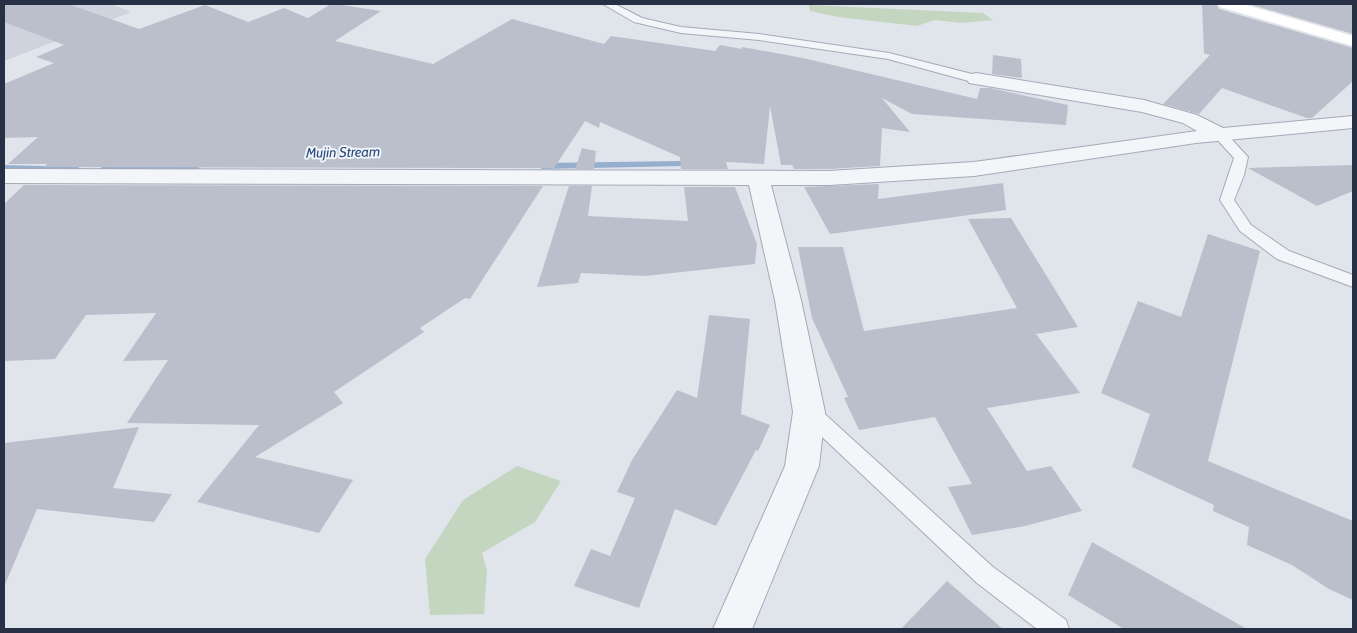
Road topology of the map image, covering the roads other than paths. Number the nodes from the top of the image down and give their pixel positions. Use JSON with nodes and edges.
{"nodes":[{"id":1,"x":608,"y":4,"type":"edge"},
{"id":2,"x":1226,"y":4,"type":"edge"},
{"id":3,"x":1353,"y":41,"type":"edge"},
{"id":4,"x":976,"y":78,"type":"joint"},
{"id":5,"x":1353,"y":122,"type":"edge"},
{"id":6,"x":1220,"y":134,"type":"junction"},
{"id":7,"x":4,"y":176,"type":"edge"},
{"id":8,"x":758,"y":177,"type":"junction"},
{"id":9,"x":1353,"y":281,"type":"edge"},
{"id":10,"x":809,"y":412,"type":"junction"},
{"id":11,"x":733,"y":629,"type":"edge"},
{"id":12,"x":1057,"y":629,"type":"edge"}],
"edges":[{"from":1,"to":4,"type":"lane"},
{"from":2,"to":3,"type":"street"},
{"from":4,"to":6,"type":"street"},
{"from":5,"to":6,"type":"street"},
{"from":6,"to":8,"type":"street"},
{"from":6,"to":9,"type":"lane"},
{"from":7,"to":8,"type":"street"},
{"from":8,"to":10,"type":"street"},
{"from":10,"to":11,"type":"street"},
{"from":10,"to":12,"type":"lane"}]}
